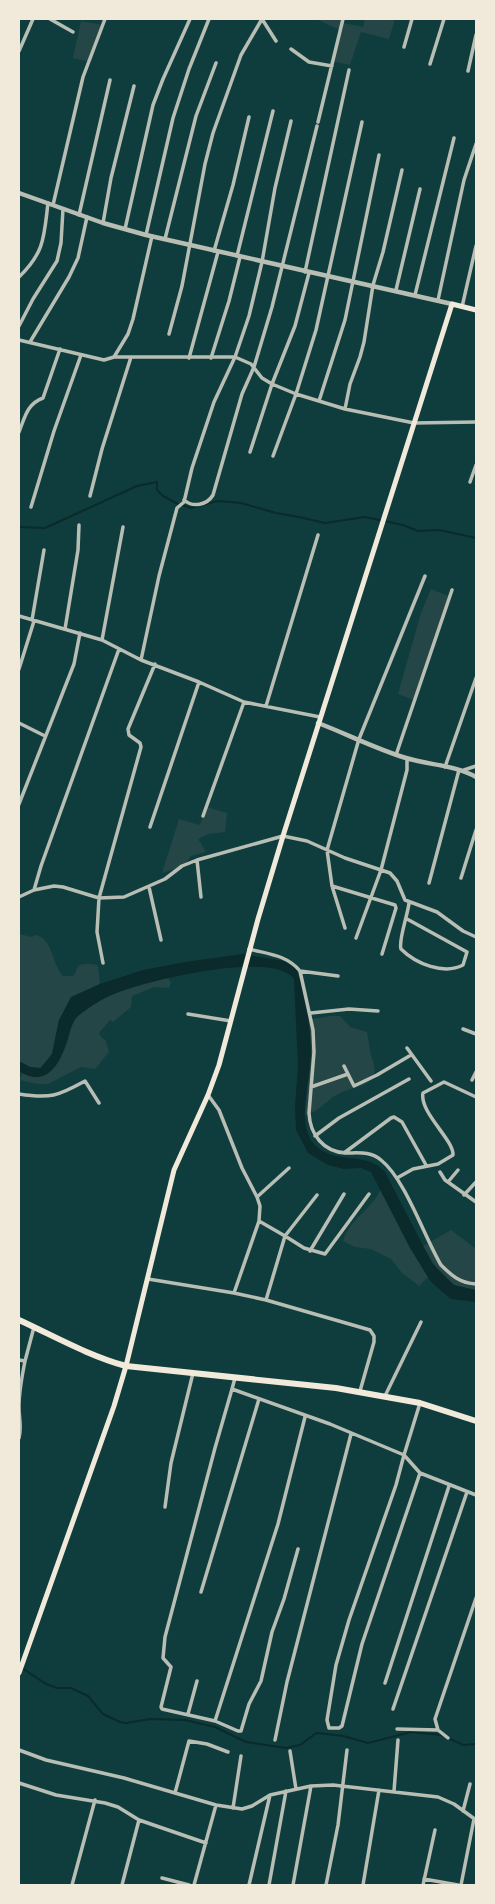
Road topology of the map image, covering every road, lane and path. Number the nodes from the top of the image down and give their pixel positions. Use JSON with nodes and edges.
{"nodes":[{"id":1,"x":33,"y":19,"type":"edge"},
{"id":2,"x":105,"y":19,"type":"edge"},
{"id":3,"x":190,"y":19,"type":"edge"},
{"id":4,"x":208,"y":19,"type":"edge"},
{"id":5,"x":343,"y":19,"type":"edge"},
{"id":6,"x":412,"y":19,"type":"edge"},
{"id":7,"x":444,"y":19,"type":"edge"},
{"id":8,"x":53,"y":20,"type":"edge"},
{"id":9,"x":73,"y":32,"type":"dead end"},
{"id":10,"x":476,"y":35,"type":"edge"},
{"id":11,"x":276,"y":41,"type":"dead end"},
{"id":12,"x":404,"y":48,"type":"dead end"},
{"id":13,"x":291,"y":49,"type":"dead end"},
{"id":14,"x":19,"y":51,"type":"edge"},
{"id":15,"x":216,"y":63,"type":"dead end"},
{"id":16,"x":430,"y":64,"type":"dead end"},
{"id":17,"x":332,"y":66,"type":"junction"},
{"id":18,"x":349,"y":70,"type":"dead end"},
{"id":19,"x":468,"y":71,"type":"dead end"},
{"id":20,"x":110,"y":80,"type":"dead end"},
{"id":21,"x":134,"y":86,"type":"dead end"},
{"id":22,"x":273,"y":111,"type":"dead end"},
{"id":23,"x":249,"y":117,"type":"dead end"},
{"id":24,"x":291,"y":121,"type":"dead end"},
{"id":25,"x":362,"y":122,"type":"dead end"},
{"id":26,"x":454,"y":138,"type":"dead end"},
{"id":27,"x":476,"y":144,"type":"edge"},
{"id":28,"x":379,"y":155,"type":"dead end"},
{"id":29,"x":402,"y":170,"type":"dead end"},
{"id":30,"x":420,"y":189,"type":"dead end"},
{"id":31,"x":19,"y":193,"type":"edge"},
{"id":32,"x":48,"y":203,"type":"junction"},
{"id":33,"x":54,"y":205,"type":"junction"},
{"id":34,"x":63,"y":209,"type":"junction"},
{"id":35,"x":79,"y":215,"type":"junction"},
{"id":36,"x":87,"y":218,"type":"junction"},
{"id":37,"x":103,"y":223,"type":"junction"},
{"id":38,"x":125,"y":229,"type":"junction"},
{"id":39,"x":146,"y":235,"type":"junction"},
{"id":40,"x":152,"y":236,"type":"junction"},
{"id":41,"x":165,"y":239,"type":"junction"},
{"id":42,"x":189,"y":246,"type":"junction"},
{"id":43,"x":476,"y":246,"type":"edge"},
{"id":44,"x":216,"y":251,"type":"junction"},
{"id":45,"x":238,"y":256,"type":"junction"},
{"id":46,"x":262,"y":262,"type":"junction"},
{"id":47,"x":283,"y":266,"type":"junction"},
{"id":48,"x":307,"y":272,"type":"junction"},
{"id":49,"x":328,"y":276,"type":"junction"},
{"id":50,"x":19,"y":277,"type":"edge"},
{"id":51,"x":353,"y":281,"type":"junction"},
{"id":52,"x":373,"y":285,"type":"junction"},
{"id":53,"x":396,"y":290,"type":"junction"},
{"id":54,"x":415,"y":295,"type":"junction"},
{"id":55,"x":438,"y":300,"type":"junction"},
{"id":56,"x":452,"y":304,"type":"junction"},
{"id":57,"x":462,"y":307,"type":"junction"},
{"id":58,"x":476,"y":310,"type":"edge"},
{"id":59,"x":19,"y":326,"type":"edge"},
{"id":60,"x":168,"y":334,"type":"dead end"},
{"id":61,"x":19,"y":340,"type":"edge"},
{"id":62,"x":30,"y":342,"type":"junction"},
{"id":63,"x":60,"y":350,"type":"junction"},
{"id":64,"x":81,"y":355,"type":"junction"},
{"id":65,"x":114,"y":357,"type":"junction"},
{"id":66,"x":131,"y":357,"type":"junction"},
{"id":67,"x":235,"y":357,"type":"junction"},
{"id":68,"x":189,"y":358,"type":"junction"},
{"id":69,"x":211,"y":358,"type":"junction"},
{"id":70,"x":254,"y":367,"type":"junction"},
{"id":71,"x":272,"y":384,"type":"junction"},
{"id":72,"x":296,"y":394,"type":"junction"},
{"id":73,"x":319,"y":401,"type":"junction"},
{"id":74,"x":345,"y":409,"type":"junction"},
{"id":75,"x":476,"y":422,"type":"edge"},
{"id":76,"x":414,"y":423,"type":"junction"},
{"id":77,"x":19,"y":432,"type":"edge"},
{"id":78,"x":250,"y":452,"type":"dead end"},
{"id":79,"x":273,"y":456,"type":"dead end"},
{"id":80,"x":476,"y":465,"type":"edge"},
{"id":81,"x":470,"y":482,"type":"dead end"},
{"id":82,"x":90,"y":496,"type":"dead end"},
{"id":83,"x":184,"y":501,"type":"junction"},
{"id":84,"x":31,"y":507,"type":"dead end"},
{"id":85,"x":79,"y":525,"type":"dead end"},
{"id":86,"x":123,"y":527,"type":"dead end"},
{"id":87,"x":318,"y":535,"type":"dead end"},
{"id":88,"x":44,"y":550,"type":"dead end"},
{"id":89,"x":425,"y":576,"type":"dead end"},
{"id":90,"x":452,"y":590,"type":"dead end"},
{"id":91,"x":19,"y":616,"type":"edge"},
{"id":92,"x":33,"y":620,"type":"junction"},
{"id":93,"x":65,"y":629,"type":"junction"},
{"id":94,"x":80,"y":633,"type":"junction"},
{"id":95,"x":102,"y":640,"type":"junction"},
{"id":96,"x":119,"y":649,"type":"junction"},
{"id":97,"x":141,"y":660,"type":"junction"},
{"id":98,"x":155,"y":664,"type":"junction"},
{"id":99,"x":19,"y":669,"type":"edge"},
{"id":100,"x":476,"y":678,"type":"edge"},
{"id":101,"x":199,"y":682,"type":"junction"},
{"id":102,"x":244,"y":702,"type":"junction"},
{"id":103,"x":266,"y":706,"type":"junction"},
{"id":104,"x":320,"y":717,"type":"junction"},
{"id":105,"x":19,"y":723,"type":"edge"},
{"id":106,"x":318,"y":723,"type":"junction"},
{"id":107,"x":45,"y":736,"type":"junction"},
{"id":108,"x":359,"y":739,"type":"junction"},
{"id":109,"x":396,"y":754,"type":"junction"},
{"id":110,"x":407,"y":758,"type":"junction"},
{"id":111,"x":476,"y":766,"type":"edge"},
{"id":112,"x":445,"y":767,"type":"junction"},
{"id":113,"x":462,"y":770,"type":"junction"},
{"id":114,"x":476,"y":778,"type":"edge"},
{"id":115,"x":19,"y":804,"type":"edge"},
{"id":116,"x":203,"y":816,"type":"dead end"},
{"id":117,"x":150,"y":827,"type":"dead end"},
{"id":118,"x":476,"y":830,"type":"edge"},
{"id":119,"x":283,"y":836,"type":"junction"},
{"id":120,"x":327,"y":850,"type":"junction"},
{"id":121,"x":197,"y":860,"type":"junction"},
{"id":122,"x":381,"y":870,"type":"junction"},
{"id":123,"x":461,"y":878,"type":"dead end"},
{"id":124,"x":429,"y":883,"type":"dead end"},
{"id":125,"x":332,"y":886,"type":"junction"},
{"id":126,"x":149,"y":887,"type":"junction"},
{"id":127,"x":34,"y":890,"type":"junction"},
{"id":128,"x":19,"y":897,"type":"edge"},
{"id":129,"x":201,"y":897,"type":"dead end"},
{"id":130,"x":371,"y":897,"type":"junction"},
{"id":131,"x":99,"y":898,"type":"junction"},
{"id":132,"x":409,"y":903,"type":"junction"},
{"id":133,"x":407,"y":919,"type":"junction"},
{"id":134,"x":345,"y":928,"type":"dead end"},
{"id":135,"x":476,"y":935,"type":"edge"},
{"id":136,"x":356,"y":938,"type":"dead end"},
{"id":137,"x":161,"y":940,"type":"dead end"},
{"id":138,"x":249,"y":950,"type":"junction"},
{"id":139,"x":382,"y":954,"type":"dead end"},
{"id":140,"x":102,"y":963,"type":"dead end"},
{"id":141,"x":300,"y":970,"type":"junction"},
{"id":142,"x":338,"y":976,"type":"dead end"},
{"id":143,"x":378,"y":1011,"type":"dead end"},
{"id":144,"x":311,"y":1013,"type":"junction"},
{"id":145,"x":188,"y":1014,"type":"dead end"},
{"id":146,"x":231,"y":1021,"type":"junction"},
{"id":147,"x":464,"y":1028,"type":"dead end"},
{"id":148,"x":476,"y":1034,"type":"edge"},
{"id":149,"x":407,"y":1048,"type":"dead end"},
{"id":150,"x":411,"y":1055,"type":"junction"},
{"id":151,"x":344,"y":1066,"type":"dead end"},
{"id":152,"x":476,"y":1072,"type":"edge"},
{"id":153,"x":348,"y":1074,"type":"junction"},
{"id":154,"x":409,"y":1079,"type":"dead end"},
{"id":155,"x":472,"y":1080,"type":"dead end"},
{"id":156,"x":431,"y":1082,"type":"dead end"},
{"id":157,"x":311,"y":1087,"type":"junction"},
{"id":158,"x":19,"y":1094,"type":"edge"},
{"id":159,"x":208,"y":1095,"type":"junction"},
{"id":160,"x":476,"y":1096,"type":"edge"},
{"id":161,"x":99,"y":1103,"type":"dead end"},
{"id":162,"x":315,"y":1136,"type":"junction"},
{"id":163,"x":344,"y":1153,"type":"junction"},
{"id":164,"x":426,"y":1165,"type":"junction"},
{"id":165,"x":289,"y":1168,"type":"dead end"},
{"id":166,"x":458,"y":1170,"type":"dead end"},
{"id":167,"x":440,"y":1172,"type":"dead end"},
{"id":168,"x":397,"y":1178,"type":"junction"},
{"id":169,"x":448,"y":1182,"type":"junction"},
{"id":170,"x":476,"y":1182,"type":"edge"},
{"id":171,"x":344,"y":1194,"type":"dead end"},
{"id":172,"x":369,"y":1194,"type":"dead end"},
{"id":173,"x":317,"y":1195,"type":"dead end"},
{"id":174,"x":464,"y":1195,"type":"junction"},
{"id":175,"x":257,"y":1197,"type":"junction"},
{"id":176,"x":476,"y":1202,"type":"edge"},
{"id":177,"x":258,"y":1221,"type":"junction"},
{"id":178,"x":285,"y":1236,"type":"junction"},
{"id":179,"x":310,"y":1251,"type":"junction"},
{"id":180,"x":148,"y":1279,"type":"junction"},
{"id":181,"x":476,"y":1284,"type":"edge"},
{"id":182,"x":234,"y":1293,"type":"junction"},
{"id":183,"x":266,"y":1300,"type":"junction"},
{"id":184,"x":19,"y":1320,"type":"edge"},
{"id":185,"x":421,"y":1322,"type":"dead end"},
{"id":186,"x":34,"y":1327,"type":"junction"},
{"id":187,"x":19,"y":1360,"type":"edge"},
{"id":188,"x":25,"y":1361,"type":"junction"},
{"id":189,"x":126,"y":1366,"type":"junction"},
{"id":190,"x":193,"y":1373,"type":"junction"},
{"id":191,"x":235,"y":1378,"type":"junction"},
{"id":192,"x":232,"y":1389,"type":"junction"},
{"id":193,"x":360,"y":1391,"type":"junction"},
{"id":194,"x":385,"y":1396,"type":"junction"},
{"id":195,"x":258,"y":1399,"type":"junction"},
{"id":196,"x":420,"y":1403,"type":"junction"},
{"id":197,"x":305,"y":1417,"type":"junction"},
{"id":198,"x":476,"y":1421,"type":"edge"},
{"id":199,"x":351,"y":1434,"type":"junction"},
{"id":200,"x":19,"y":1438,"type":"edge"},
{"id":201,"x":404,"y":1455,"type":"junction"},
{"id":202,"x":420,"y":1473,"type":"junction"},
{"id":203,"x":449,"y":1486,"type":"junction"},
{"id":204,"x":467,"y":1492,"type":"junction"},
{"id":205,"x":476,"y":1495,"type":"edge"},
{"id":206,"x":166,"y":1507,"type":"dead end"},
{"id":207,"x":298,"y":1549,"type":"dead end"},
{"id":208,"x":201,"y":1592,"type":"dead end"},
{"id":209,"x":476,"y":1598,"type":"edge"},
{"id":210,"x":21,"y":1658,"type":"edge"},
{"id":211,"x":19,"y":1673,"type":"edge"},
{"id":212,"x":197,"y":1681,"type":"dead end"},
{"id":213,"x":385,"y":1683,"type":"dead end"},
{"id":214,"x":393,"y":1709,"type":"dead end"},
{"id":215,"x":188,"y":1714,"type":"junction"},
{"id":216,"x":215,"y":1722,"type":"junction"},
{"id":217,"x":397,"y":1729,"type":"dead end"},
{"id":218,"x":438,"y":1730,"type":"junction"},
{"id":219,"x":448,"y":1738,"type":"dead end"},
{"id":220,"x":275,"y":1740,"type":"dead end"},
{"id":221,"x":398,"y":1740,"type":"dead end"},
{"id":222,"x":19,"y":1750,"type":"edge"},
{"id":223,"x":347,"y":1750,"type":"dead end"},
{"id":224,"x":290,"y":1751,"type":"dead end"},
{"id":225,"x":228,"y":1752,"type":"dead end"},
{"id":226,"x":241,"y":1756,"type":"dead end"},
{"id":227,"x":19,"y":1783,"type":"edge"},
{"id":228,"x":470,"y":1784,"type":"dead end"},
{"id":229,"x":310,"y":1786,"type":"junction"},
{"id":230,"x":343,"y":1786,"type":"junction"},
{"id":231,"x":296,"y":1789,"type":"junction"},
{"id":232,"x":379,"y":1790,"type":"junction"},
{"id":233,"x":286,"y":1791,"type":"junction"},
{"id":234,"x":394,"y":1791,"type":"junction"},
{"id":235,"x":175,"y":1793,"type":"junction"},
{"id":236,"x":270,"y":1795,"type":"junction"},
{"id":237,"x":95,"y":1800,"type":"junction"},
{"id":238,"x":216,"y":1805,"type":"junction"},
{"id":239,"x":233,"y":1808,"type":"junction"},
{"id":240,"x":463,"y":1811,"type":"junction"},
{"id":241,"x":139,"y":1820,"type":"junction"},
{"id":242,"x":475,"y":1820,"type":"edge"},
{"id":243,"x":435,"y":1830,"type":"dead end"},
{"id":244,"x":206,"y":1843,"type":"junction"},
{"id":245,"x":162,"y":1878,"type":"dead end"},
{"id":246,"x":424,"y":1879,"type":"junction"},
{"id":247,"x":72,"y":1885,"type":"edge"},
{"id":248,"x":122,"y":1885,"type":"edge"},
{"id":249,"x":189,"y":1885,"type":"edge"},
{"id":250,"x":194,"y":1885,"type":"edge"},
{"id":251,"x":249,"y":1885,"type":"edge"},
{"id":252,"x":269,"y":1885,"type":"edge"},
{"id":253,"x":293,"y":1885,"type":"edge"},
{"id":254,"x":326,"y":1885,"type":"edge"},
{"id":255,"x":363,"y":1885,"type":"edge"},
{"id":256,"x":423,"y":1885,"type":"edge"},
{"id":257,"x":460,"y":1885,"type":"edge"}],
"edges":[{"from":1,"to":14,"type":"street"},
{"from":2,"to":33,"type":"street"},
{"from":3,"to":38,"type":"street"},
{"from":4,"to":39,"type":"street"},
{"from":5,"to":17,"type":"street"},
{"from":6,"to":12,"type":"street"},
{"from":7,"to":16,"type":"street"},
{"from":8,"to":9,"type":"street"},
{"from":10,"to":19,"type":"street"},
{"from":11,"to":42,"type":"street"},
{"from":13,"to":17,"type":"street"},
{"from":15,"to":41,"type":"street"},
{"from":17,"to":47,"type":"street"},
{"from":18,"to":48,"type":"street"},
{"from":20,"to":35,"type":"street"},
{"from":21,"to":37,"type":"street"},
{"from":22,"to":45,"type":"street"},
{"from":23,"to":44,"type":"street"},
{"from":24,"to":46,"type":"street"},
{"from":25,"to":49,"type":"street"},
{"from":26,"to":54,"type":"street"},
{"from":27,"to":55,"type":"street"},
{"from":28,"to":51,"type":"street"},
{"from":29,"to":52,"type":"street"},
{"from":30,"to":53,"type":"street"},
{"from":31,"to":32,"type":"street"},
{"from":32,"to":33,"type":"street"},
{"from":32,"to":50,"type":"street"},
{"from":33,"to":34,"type":"street"},
{"from":34,"to":35,"type":"street"},
{"from":34,"to":59,"type":"street"},
{"from":35,"to":36,"type":"street"},
{"from":36,"to":37,"type":"street"},
{"from":36,"to":62,"type":"street"},
{"from":37,"to":38,"type":"street"},
{"from":38,"to":39,"type":"street"},
{"from":39,"to":40,"type":"street"},
{"from":40,"to":41,"type":"street"},
{"from":40,"to":65,"type":"street"},
{"from":41,"to":42,"type":"street"},
{"from":42,"to":44,"type":"street"},
{"from":42,"to":60,"type":"street"},
{"from":43,"to":57,"type":"street"},
{"from":44,"to":45,"type":"street"},
{"from":44,"to":68,"type":"street"},
{"from":45,"to":46,"type":"street"},
{"from":45,"to":69,"type":"street"},
{"from":46,"to":47,"type":"street"},
{"from":46,"to":67,"type":"street"},
{"from":47,"to":48,"type":"street"},
{"from":47,"to":70,"type":"street"},
{"from":48,"to":49,"type":"street"},
{"from":48,"to":71,"type":"street"},
{"from":49,"to":51,"type":"street"},
{"from":49,"to":72,"type":"street"},
{"from":51,"to":52,"type":"street"},
{"from":51,"to":73,"type":"street"},
{"from":52,"to":53,"type":"street"},
{"from":52,"to":74,"type":"street"},
{"from":53,"to":54,"type":"street"},
{"from":54,"to":55,"type":"street"},
{"from":55,"to":56,"type":"street"},
{"from":56,"to":57,"type":"main road"},
{"from":56,"to":76,"type":"main road"},
{"from":57,"to":58,"type":"main road"},
{"from":61,"to":62,"type":"street"},
{"from":62,"to":63,"type":"street"},
{"from":63,"to":64,"type":"street"},
{"from":63,"to":77,"type":"street"},
{"from":64,"to":65,"type":"street"},
{"from":64,"to":84,"type":"street"},
{"from":65,"to":66,"type":"street"},
{"from":66,"to":68,"type":"street"},
{"from":66,"to":82,"type":"street"},
{"from":67,"to":69,"type":"street"},
{"from":67,"to":70,"type":"street"},
{"from":67,"to":83,"type":"street"},
{"from":68,"to":69,"type":"street"},
{"from":70,"to":71,"type":"street"},
{"from":70,"to":83,"type":"street"},
{"from":71,"to":72,"type":"street"},
{"from":71,"to":78,"type":"street"},
{"from":72,"to":73,"type":"street"},
{"from":72,"to":79,"type":"street"},
{"from":73,"to":74,"type":"street"},
{"from":74,"to":76,"type":"street"},
{"from":75,"to":76,"type":"street"},
{"from":76,"to":104,"type":"main road"},
{"from":80,"to":81,"type":"street"},
{"from":83,"to":97,"type":"street"},
{"from":85,"to":93,"type":"street"},
{"from":86,"to":95,"type":"street"},
{"from":87,"to":103,"type":"street"},
{"from":88,"to":92,"type":"street"},
{"from":89,"to":108,"type":"street"},
{"from":90,"to":109,"type":"street"},
{"from":91,"to":92,"type":"street"},
{"from":92,"to":93,"type":"street"},
{"from":92,"to":99,"type":"street"},
{"from":93,"to":94,"type":"street"},
{"from":94,"to":95,"type":"street"},
{"from":94,"to":107,"type":"street"},
{"from":95,"to":96,"type":"street"},
{"from":96,"to":97,"type":"street"},
{"from":96,"to":127,"type":"street"},
{"from":97,"to":98,"type":"street"},
{"from":98,"to":101,"type":"street"},
{"from":98,"to":131,"type":"street"},
{"from":100,"to":112,"type":"street"},
{"from":101,"to":102,"type":"street"},
{"from":101,"to":117,"type":"street"},
{"from":102,"to":103,"type":"street"},
{"from":102,"to":116,"type":"street"},
{"from":103,"to":104,"type":"street"},
{"from":104,"to":106,"type":"main road"},
{"from":105,"to":107,"type":"street"},
{"from":106,"to":108,"type":"street"},
{"from":106,"to":119,"type":"main road"},
{"from":107,"to":115,"type":"street"},
{"from":108,"to":109,"type":"street"},
{"from":108,"to":120,"type":"street"},
{"from":109,"to":110,"type":"street"},
{"from":110,"to":112,"type":"street"},
{"from":110,"to":122,"type":"street"},
{"from":111,"to":113,"type":"street"},
{"from":112,"to":113,"type":"street"},
{"from":113,"to":114,"type":"street"},
{"from":113,"to":124,"type":"street"},
{"from":118,"to":123,"type":"street"},
{"from":119,"to":120,"type":"street"},
{"from":119,"to":121,"type":"street"},
{"from":119,"to":138,"type":"main road"},
{"from":120,"to":122,"type":"street"},
{"from":120,"to":125,"type":"street"},
{"from":121,"to":126,"type":"street"},
{"from":121,"to":129,"type":"street"},
{"from":122,"to":130,"type":"street"},
{"from":122,"to":132,"type":"street"},
{"from":125,"to":130,"type":"street"},
{"from":125,"to":134,"type":"street"},
{"from":126,"to":131,"type":"street"},
{"from":126,"to":137,"type":"street"},
{"from":127,"to":128,"type":"street"},
{"from":127,"to":131,"type":"street"},
{"from":130,"to":136,"type":"street"},
{"from":130,"to":139,"type":"street"},
{"from":131,"to":140,"type":"street"},
{"from":132,"to":133,"type":"street"},
{"from":132,"to":135,"type":"street"},
{"from":133,"to":133,"type":"street"},
{"from":138,"to":141,"type":"street"},
{"from":138,"to":146,"type":"main road"},
{"from":141,"to":142,"type":"street"},
{"from":141,"to":144,"type":"street"},
{"from":143,"to":144,"type":"street"},
{"from":144,"to":157,"type":"street"},
{"from":145,"to":146,"type":"street"},
{"from":146,"to":159,"type":"main road"},
{"from":147,"to":148,"type":"street"},
{"from":149,"to":150,"type":"street"},
{"from":150,"to":153,"type":"street"},
{"from":150,"to":156,"type":"street"},
{"from":151,"to":153,"type":"street"},
{"from":152,"to":155,"type":"street"},
{"from":153,"to":157,"type":"street"},
{"from":154,"to":162,"type":"street"},
{"from":157,"to":162,"type":"street"},
{"from":158,"to":161,"type":"street"},
{"from":159,"to":175,"type":"street"},
{"from":159,"to":180,"type":"main road"},
{"from":160,"to":164,"type":"street"},
{"from":162,"to":163,"type":"street"},
{"from":163,"to":164,"type":"street"},
{"from":163,"to":168,"type":"street"},
{"from":164,"to":168,"type":"street"},
{"from":165,"to":175,"type":"street"},
{"from":166,"to":169,"type":"street"},
{"from":167,"to":169,"type":"street"},
{"from":168,"to":181,"type":"street"},
{"from":169,"to":174,"type":"street"},
{"from":170,"to":174,"type":"street"},
{"from":171,"to":179,"type":"street"},
{"from":172,"to":179,"type":"street"},
{"from":173,"to":178,"type":"street"},
{"from":174,"to":176,"type":"street"},
{"from":175,"to":177,"type":"street"},
{"from":177,"to":178,"type":"street"},
{"from":177,"to":182,"type":"street"},
{"from":178,"to":179,"type":"street"},
{"from":178,"to":183,"type":"street"},
{"from":180,"to":182,"type":"street"},
{"from":180,"to":189,"type":"main road"},
{"from":182,"to":183,"type":"street"},
{"from":183,"to":193,"type":"street"},
{"from":184,"to":186,"type":"highway"},
{"from":185,"to":194,"type":"street"},
{"from":186,"to":188,"type":"street"},
{"from":186,"to":189,"type":"highway"},
{"from":187,"to":188,"type":"street"},
{"from":188,"to":200,"type":"street"},
{"from":189,"to":190,"type":"highway"},
{"from":189,"to":210,"type":"main road"},
{"from":190,"to":191,"type":"highway"},
{"from":190,"to":206,"type":"street"},
{"from":191,"to":192,"type":"street"},
{"from":191,"to":193,"type":"highway"},
{"from":192,"to":195,"type":"street"},
{"from":192,"to":215,"type":"street"},
{"from":193,"to":194,"type":"highway"},
{"from":194,"to":196,"type":"highway"},
{"from":195,"to":197,"type":"street"},
{"from":195,"to":208,"type":"street"},
{"from":196,"to":198,"type":"highway"},
{"from":196,"to":201,"type":"street"},
{"from":197,"to":199,"type":"street"},
{"from":197,"to":216,"type":"street"},
{"from":199,"to":201,"type":"street"},
{"from":199,"to":220,"type":"street"},
{"from":201,"to":202,"type":"street"},
{"from":201,"to":202,"type":"street"},
{"from":202,"to":203,"type":"street"},
{"from":203,"to":204,"type":"street"},
{"from":203,"to":213,"type":"street"},
{"from":204,"to":205,"type":"street"},
{"from":204,"to":214,"type":"street"},
{"from":207,"to":216,"type":"street"},
{"from":209,"to":218,"type":"street"},
{"from":210,"to":211,"type":"main road"},
{"from":212,"to":215,"type":"street"},
{"from":215,"to":216,"type":"street"},
{"from":217,"to":218,"type":"street"},
{"from":218,"to":219,"type":"street"},
{"from":221,"to":234,"type":"street"},
{"from":222,"to":235,"type":"street"},
{"from":223,"to":230,"type":"street"},
{"from":224,"to":231,"type":"street"},
{"from":225,"to":235,"type":"street"},
{"from":226,"to":239,"type":"street"},
{"from":227,"to":237,"type":"street"},
{"from":228,"to":240,"type":"street"},
{"from":229,"to":230,"type":"street"},
{"from":229,"to":231,"type":"street"},
{"from":229,"to":253,"type":"street"},
{"from":230,"to":232,"type":"street"},
{"from":230,"to":254,"type":"street"},
{"from":231,"to":233,"type":"street"},
{"from":232,"to":234,"type":"street"},
{"from":232,"to":255,"type":"street"},
{"from":233,"to":236,"type":"street"},
{"from":233,"to":252,"type":"street"},
{"from":234,"to":240,"type":"street"},
{"from":235,"to":238,"type":"street"},
{"from":236,"to":239,"type":"street"},
{"from":236,"to":251,"type":"street"},
{"from":237,"to":241,"type":"street"},
{"from":237,"to":247,"type":"street"},
{"from":238,"to":239,"type":"street"},
{"from":238,"to":244,"type":"street"},
{"from":240,"to":242,"type":"street"},
{"from":241,"to":244,"type":"street"},
{"from":241,"to":248,"type":"street"},
{"from":242,"to":257,"type":"street"},
{"from":243,"to":246,"type":"street"},
{"from":244,"to":250,"type":"street"},
{"from":245,"to":249,"type":"street"},
{"from":246,"to":256,"type":"street"},
{"from":246,"to":257,"type":"street"}]}
